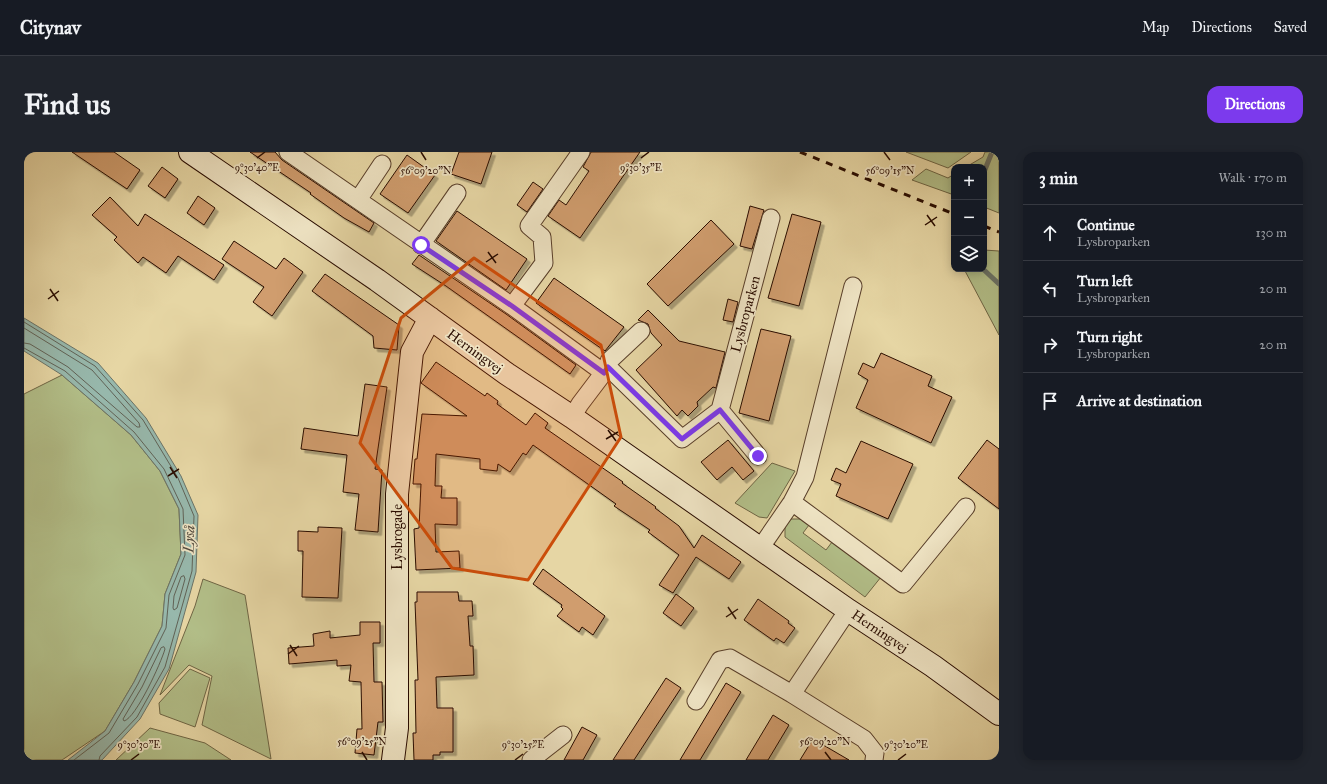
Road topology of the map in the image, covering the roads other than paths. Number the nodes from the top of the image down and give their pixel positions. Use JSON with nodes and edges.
{"nodes":[{"id":1,"x":288,"y":152,"type":"edge"},
{"id":2,"x":580,"y":152,"type":"edge"},
{"id":3,"x":201,"y":155,"type":"edge"},
{"id":4,"x":382,"y":164,"type":"dead end"},
{"id":5,"x":457,"y":193,"type":"dead end"},
{"id":6,"x":358,"y":200,"type":"junction"},
{"id":7,"x":771,"y":218,"type":"dead end"},
{"id":8,"x":421,"y":245,"type":"junction"},
{"id":9,"x":853,"y":286,"type":"dead end"},
{"id":10,"x":512,"y":306,"type":"junction"},
{"id":11,"x":430,"y":318,"type":"junction"},
{"id":12,"x":641,"y":331,"type":"dead end"},
{"id":13,"x":606,"y":370,"type":"junction"},
{"id":14,"x":720,"y":410,"type":"junction"},
{"id":15,"x":572,"y":417,"type":"junction"},
{"id":16,"x":758,"y":456,"type":"dead end"},
{"id":17,"x":792,"y":502,"type":"junction"},
{"id":18,"x":966,"y":507,"type":"dead end"},
{"id":19,"x":761,"y":547,"type":"junction"},
{"id":20,"x":848,"y":610,"type":"junction"},
{"id":21,"x":792,"y":694,"type":"junction"},
{"id":22,"x":696,"y":701,"type":"dead end"},
{"id":23,"x":999,"y":714,"type":"edge"},
{"id":24,"x":563,"y":734,"type":"dead end"},
{"id":25,"x":393,"y":760,"type":"edge"},
{"id":26,"x":531,"y":760,"type":"edge"},
{"id":27,"x":874,"y":760,"type":"edge"}],
"edges":[{"from":1,"to":6,"type":"street"},
{"from":2,"to":10,"type":"street"},
{"from":3,"to":11,"type":"street","name":"Herningvej"},
{"from":4,"to":6,"type":"street"},
{"from":5,"to":8,"type":"street"},
{"from":6,"to":8,"type":"street"},
{"from":7,"to":14,"type":"street","name":"Lysbroparken"},
{"from":8,"to":10,"type":"street"},
{"from":9,"to":17,"type":"street"},
{"from":10,"to":13,"type":"street"},
{"from":11,"to":15,"type":"street","name":"Herningvej"},
{"from":11,"to":25,"type":"street","name":"Lysbrogade"},
{"from":12,"to":13,"type":"street"},
{"from":13,"to":14,"type":"street"},
{"from":13,"to":15,"type":"street"},
{"from":14,"to":16,"type":"street"},
{"from":15,"to":19,"type":"street","name":"Herningvej"},
{"from":17,"to":18,"type":"street"},
{"from":17,"to":19,"type":"street"},
{"from":19,"to":20,"type":"street","name":"Herningvej"},
{"from":20,"to":21,"type":"street"},
{"from":20,"to":23,"type":"street","name":"Herningvej"},
{"from":21,"to":22,"type":"street"},
{"from":21,"to":27,"type":"street"},
{"from":24,"to":26,"type":"street"}]}
